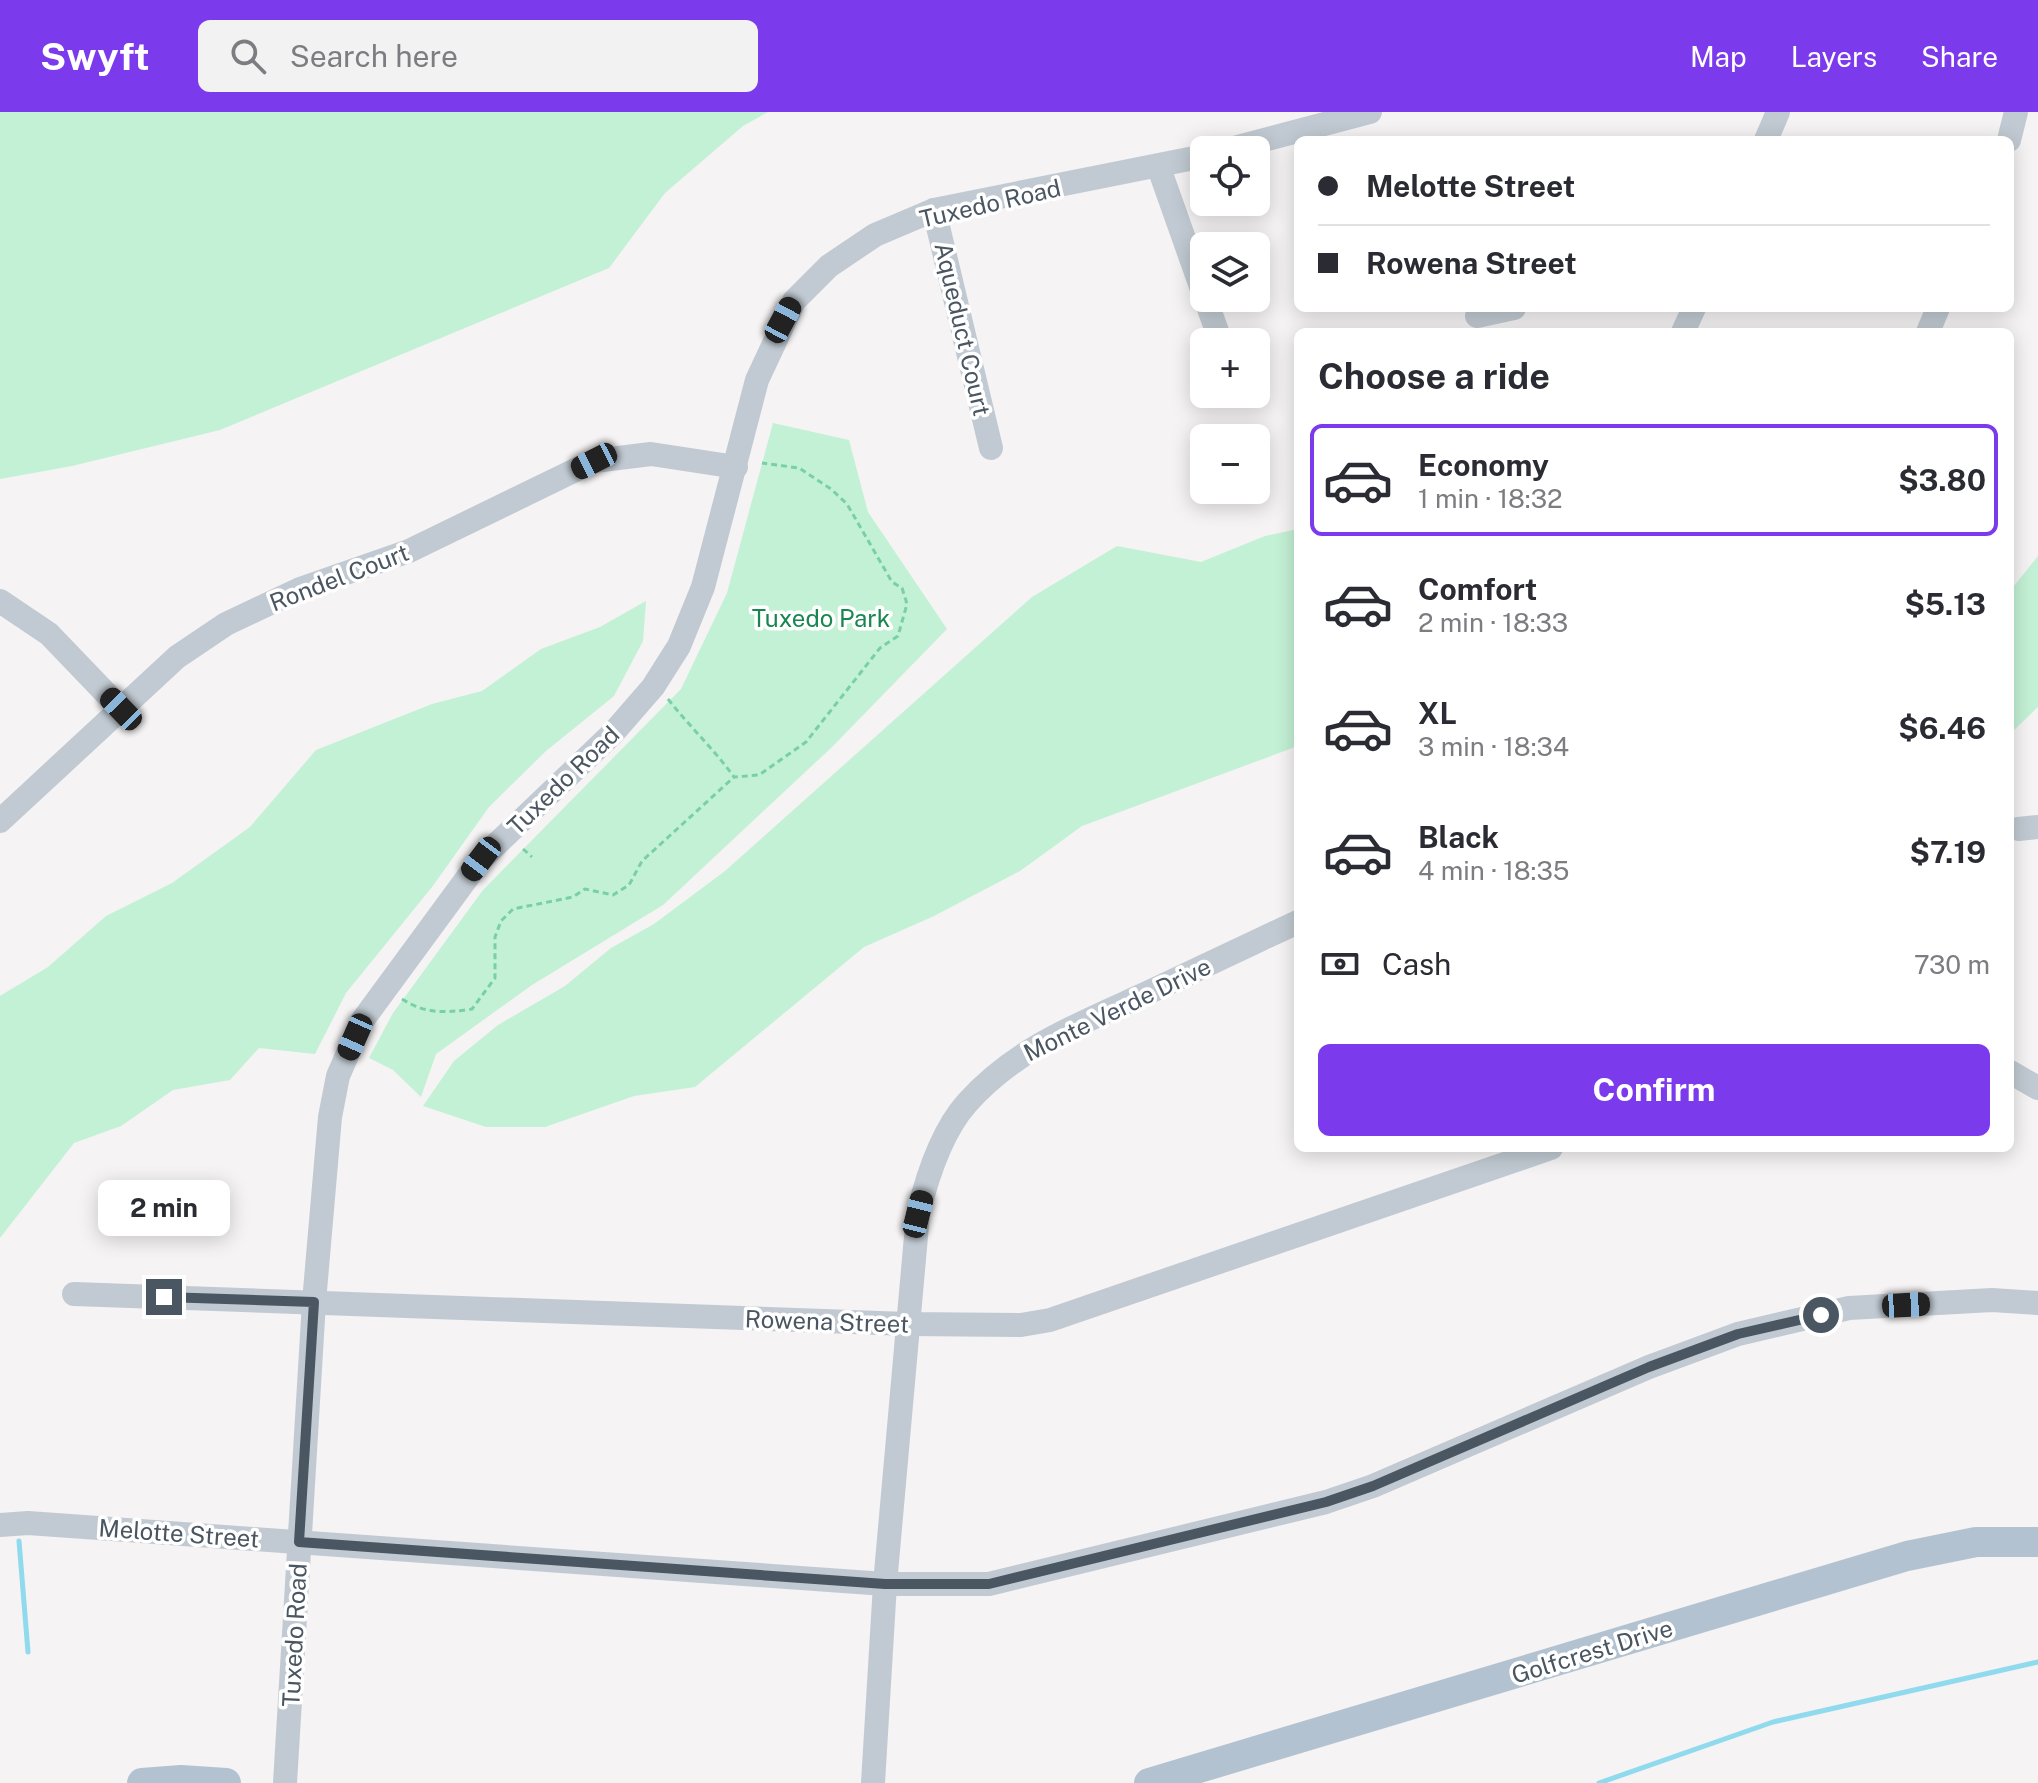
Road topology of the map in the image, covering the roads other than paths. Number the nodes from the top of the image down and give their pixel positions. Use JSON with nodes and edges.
{"nodes":[{"id":1,"x":1370,"y":112,"type":"edge"},
{"id":2,"x":1778,"y":112,"type":"edge"},
{"id":3,"x":2016,"y":112,"type":"edge"},
{"id":4,"x":1768,"y":136,"type":"edge"},
{"id":5,"x":2010,"y":136,"type":"edge"},
{"id":6,"x":1270,"y":138,"type":"edge"},
{"id":7,"x":1190,"y":160,"type":"edge"},
{"id":8,"x":1159,"y":168,"type":"junction"},
{"id":9,"x":934,"y":210,"type":"junction"},
{"id":10,"x":1190,"y":257,"type":"edge"},
{"id":11,"x":1496,"y":312,"type":"edge"},
{"id":12,"x":1477,"y":316,"type":"dead end"},
{"id":13,"x":991,"y":448,"type":"dead end"},
{"id":14,"x":736,"y":467,"type":"junction"},
{"id":15,"x":0,"y":601,"type":"edge"},
{"id":16,"x":121,"y":709,"type":"junction"},
{"id":17,"x":0,"y":821,"type":"edge"},
{"id":18,"x":1294,"y":924,"type":"edge"},
{"id":19,"x":2014,"y":1074,"type":"edge"},
{"id":20,"x":2038,"y":1088,"type":"edge"},
{"id":21,"x":1539,"y":1152,"type":"edge"},
{"id":22,"x":74,"y":1294,"type":"dead end"},
{"id":23,"x":314,"y":1302,"type":"junction"},
{"id":24,"x":2038,"y":1303,"type":"edge"},
{"id":25,"x":907,"y":1324,"type":"junction"},
{"id":26,"x":0,"y":1525,"type":"edge"},
{"id":27,"x":299,"y":1542,"type":"junction"},
{"id":28,"x":2038,"y":1542,"type":"edge"},
{"id":29,"x":885,"y":1584,"type":"junction"},
{"id":30,"x":142,"y":1783,"type":"edge"},
{"id":31,"x":226,"y":1783,"type":"edge"},
{"id":32,"x":285,"y":1783,"type":"edge"},
{"id":33,"x":873,"y":1783,"type":"edge"},
{"id":34,"x":1149,"y":1783,"type":"edge"}],
"edges":[{"from":1,"to":6,"type":"street"},
{"from":2,"to":4,"type":"street"},
{"from":3,"to":5,"type":"street"},
{"from":7,"to":8,"type":"street","name":"Tuxedo Road"},
{"from":8,"to":9,"type":"street","name":"Tuxedo Road"},
{"from":8,"to":10,"type":"street"},
{"from":9,"to":13,"type":"street","name":"Aqueduct Court"},
{"from":9,"to":14,"type":"street","name":"Tuxedo Road"},
{"from":11,"to":12,"type":"street"},
{"from":14,"to":16,"type":"street","name":"Rondel Court"},
{"from":14,"to":23,"type":"street","name":"Tuxedo Road"},
{"from":15,"to":16,"type":"street"},
{"from":16,"to":17,"type":"street","name":"Rondel Court"},
{"from":18,"to":25,"type":"street","name":"Monte Verde Drive"},
{"from":19,"to":20,"type":"street"},
{"from":21,"to":25,"type":"street","name":"Rowena Street"},
{"from":22,"to":23,"type":"street","name":"Rowena Street"},
{"from":23,"to":25,"type":"street","name":"Rowena Street"},
{"from":23,"to":27,"type":"street","name":"Tuxedo Road"},
{"from":24,"to":29,"type":"street","name":"Melotte Street"},
{"from":25,"to":29,"type":"street","name":"Monte Verde Drive"},
{"from":26,"to":27,"type":"street","name":"Melotte Street"},
{"from":27,"to":29,"type":"street","name":"Melotte Street"},
{"from":27,"to":32,"type":"street","name":"Tuxedo Road"},
{"from":28,"to":34,"type":"main road","name":"Golfcrest Drive"},
{"from":29,"to":33,"type":"street","name":"Monte Verde Drive"},
{"from":30,"to":31,"type":"main road"}]}
